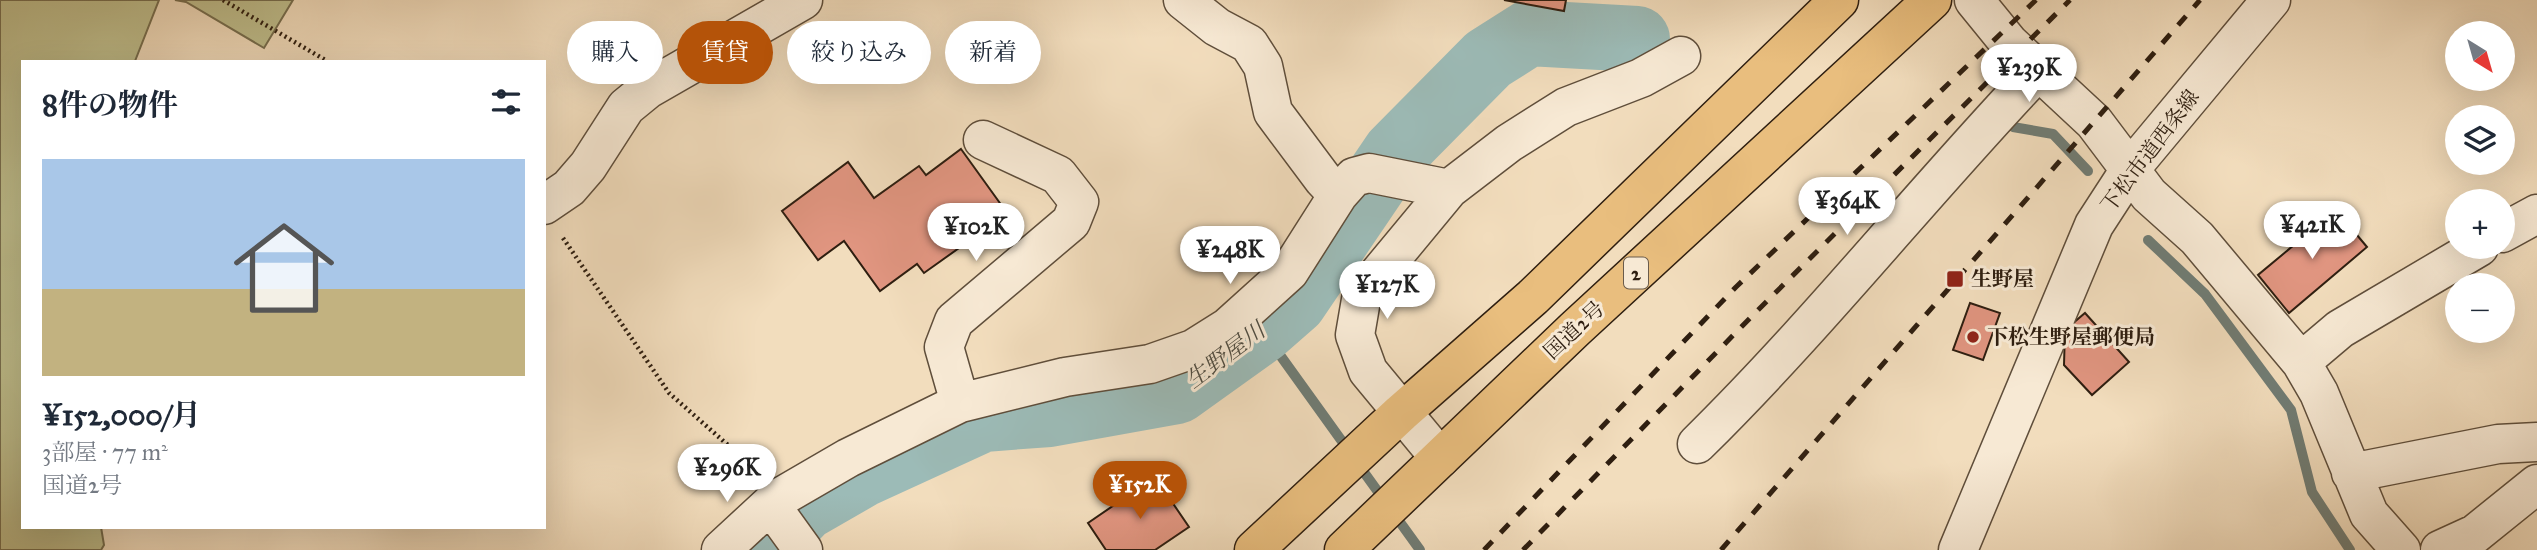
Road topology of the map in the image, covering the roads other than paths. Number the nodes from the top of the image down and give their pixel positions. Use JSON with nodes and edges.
{"nodes":[{"id":1,"x":803,"y":0,"type":"edge"},
{"id":2,"x":1183,"y":0,"type":"edge"},
{"id":3,"x":1839,"y":0,"type":"edge"},
{"id":4,"x":1931,"y":0,"type":"edge"},
{"id":5,"x":1974,"y":0,"type":"edge"},
{"id":6,"x":2271,"y":0,"type":"edge"},
{"id":7,"x":1681,"y":56,"type":"dead end"},
{"id":8,"x":2038,"y":71,"type":"junction"},
{"id":9,"x":983,"y":140,"type":"dead end"},
{"id":10,"x":2132,"y":168,"type":"junction"},
{"id":11,"x":1449,"y":189,"type":"junction"},
{"id":12,"x":1338,"y":195,"type":"junction"},
{"id":13,"x":2537,"y":214,"type":"edge"},
{"id":14,"x":552,"y":219,"type":"edge"},
{"id":15,"x":2515,"y":226,"type":"edge"},
{"id":16,"x":2459,"y":259,"type":"edge"},
{"id":17,"x":2301,"y":362,"type":"junction"},
{"id":18,"x":960,"y":403,"type":"junction"},
{"id":19,"x":1401,"y":412,"type":"junction"},
{"id":20,"x":2537,"y":442,"type":"edge"},
{"id":21,"x":1697,"y":444,"type":"dead end"},
{"id":22,"x":1440,"y":458,"type":"junction"},
{"id":23,"x":2351,"y":473,"type":"junction"},
{"id":24,"x":2537,"y":484,"type":"edge"},
{"id":25,"x":788,"y":526,"type":"edge"},
{"id":26,"x":721,"y":550,"type":"edge"},
{"id":27,"x":1254,"y":550,"type":"edge"},
{"id":28,"x":1344,"y":550,"type":"edge"},
{"id":29,"x":1958,"y":550,"type":"edge"},
{"id":30,"x":2401,"y":550,"type":"edge"},
{"id":31,"x":2440,"y":550,"type":"edge"}],
"edges":[{"from":1,"to":14,"type":"street"},
{"from":2,"to":12,"type":"street"},
{"from":3,"to":19,"type":"highway"},
{"from":4,"to":22,"type":"highway","name":"国道2号","number":"2"},
{"from":5,"to":8,"type":"street"},
{"from":6,"to":10,"type":"street","name":"下松市道西条線"},
{"from":7,"to":11,"type":"street"},
{"from":8,"to":10,"type":"street"},
{"from":8,"to":21,"type":"street"},
{"from":9,"to":18,"type":"street"},
{"from":10,"to":17,"type":"street"},
{"from":10,"to":29,"type":"street","name":"下松市道西条線"},
{"from":11,"to":12,"type":"street"},
{"from":11,"to":19,"type":"street"},
{"from":12,"to":18,"type":"street"},
{"from":13,"to":15,"type":"street"},
{"from":16,"to":17,"type":"street"},
{"from":17,"to":23,"type":"street"},
{"from":18,"to":25,"type":"street"},
{"from":19,"to":22,"type":"street"},
{"from":19,"to":27,"type":"highway"},
{"from":20,"to":23,"type":"street"},
{"from":22,"to":28,"type":"highway","name":"国道2号","number":"2"},
{"from":23,"to":30,"type":"street"},
{"from":24,"to":31,"type":"street"},
{"from":25,"to":26,"type":"street"}]}
